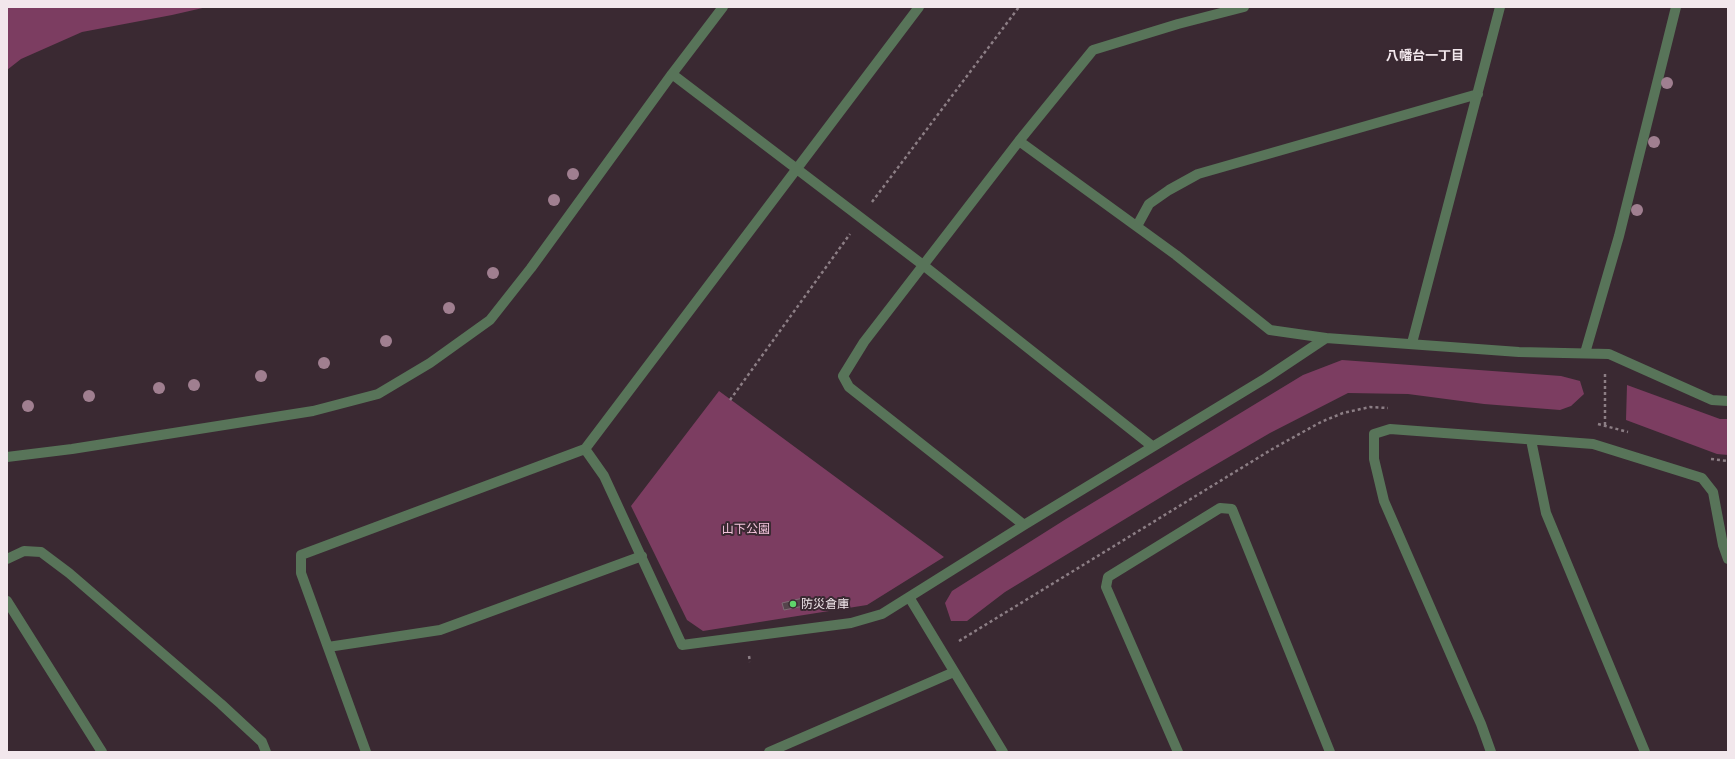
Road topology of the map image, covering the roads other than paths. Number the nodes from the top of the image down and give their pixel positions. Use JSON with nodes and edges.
{"nodes":[{"id":1,"x":723,"y":7,"type":"edge"},
{"id":2,"x":919,"y":7,"type":"edge"},
{"id":3,"x":1244,"y":7,"type":"edge"},
{"id":4,"x":1500,"y":7,"type":"edge"},
{"id":5,"x":1676,"y":7,"type":"edge"},
{"id":6,"x":672,"y":74,"type":"junction"},
{"id":7,"x":1478,"y":94,"type":"junction"},
{"id":8,"x":1019,"y":141,"type":"junction"},
{"id":9,"x":797,"y":169,"type":"junction"},
{"id":10,"x":1137,"y":226,"type":"junction"},
{"id":11,"x":923,"y":265,"type":"junction"},
{"id":12,"x":1326,"y":338,"type":"junction"},
{"id":13,"x":1412,"y":343,"type":"junction"},
{"id":14,"x":1585,"y":353,"type":"junction"},
{"id":15,"x":1728,"y":400,"type":"edge"},
{"id":16,"x":1531,"y":440,"type":"junction"},
{"id":17,"x":1152,"y":446,"type":"junction"},
{"id":18,"x":585,"y":449,"type":"junction"},
{"id":19,"x":7,"y":457,"type":"edge"},
{"id":20,"x":1024,"y":525,"type":"junction"},
{"id":21,"x":642,"y":556,"type":"junction"},
{"id":22,"x":7,"y":559,"type":"edge"},
{"id":23,"x":1728,"y":559,"type":"edge"},
{"id":24,"x":910,"y":597,"type":"junction"},
{"id":25,"x":7,"y":601,"type":"edge"},
{"id":26,"x":328,"y":647,"type":"junction"},
{"id":27,"x":954,"y":672,"type":"junction"},
{"id":28,"x":102,"y":752,"type":"edge"},
{"id":29,"x":266,"y":752,"type":"edge"},
{"id":30,"x":366,"y":752,"type":"edge"},
{"id":31,"x":769,"y":752,"type":"edge"},
{"id":32,"x":1003,"y":752,"type":"edge"},
{"id":33,"x":1178,"y":752,"type":"edge"},
{"id":34,"x":1330,"y":752,"type":"edge"},
{"id":35,"x":1492,"y":752,"type":"edge"},
{"id":36,"x":1645,"y":752,"type":"edge"}],
"edges":[{"from":1,"to":6,"type":"street"},
{"from":2,"to":9,"type":"street"},
{"from":3,"to":8,"type":"street"},
{"from":4,"to":7,"type":"street"},
{"from":5,"to":14,"type":"street"},
{"from":6,"to":9,"type":"street"},
{"from":6,"to":19,"type":"street"},
{"from":7,"to":10,"type":"street"},
{"from":7,"to":13,"type":"street"},
{"from":8,"to":10,"type":"street"},
{"from":8,"to":11,"type":"street"},
{"from":9,"to":11,"type":"street"},
{"from":9,"to":18,"type":"street"},
{"from":10,"to":12,"type":"street"},
{"from":11,"to":17,"type":"street"},
{"from":11,"to":20,"type":"street"},
{"from":12,"to":13,"type":"street"},
{"from":12,"to":17,"type":"street"},
{"from":13,"to":14,"type":"street"},
{"from":14,"to":15,"type":"street"},
{"from":16,"to":23,"type":"street"},
{"from":16,"to":35,"type":"street"},
{"from":16,"to":36,"type":"street"},
{"from":17,"to":20,"type":"street"},
{"from":18,"to":21,"type":"street"},
{"from":18,"to":26,"type":"street"},
{"from":20,"to":24,"type":"street"},
{"from":21,"to":24,"type":"street"},
{"from":21,"to":26,"type":"street"},
{"from":22,"to":29,"type":"street"},
{"from":24,"to":27,"type":"street"},
{"from":25,"to":28,"type":"street"},
{"from":26,"to":30,"type":"street"},
{"from":27,"to":31,"type":"street"},
{"from":27,"to":32,"type":"street"},
{"from":33,"to":34,"type":"street"}]}
